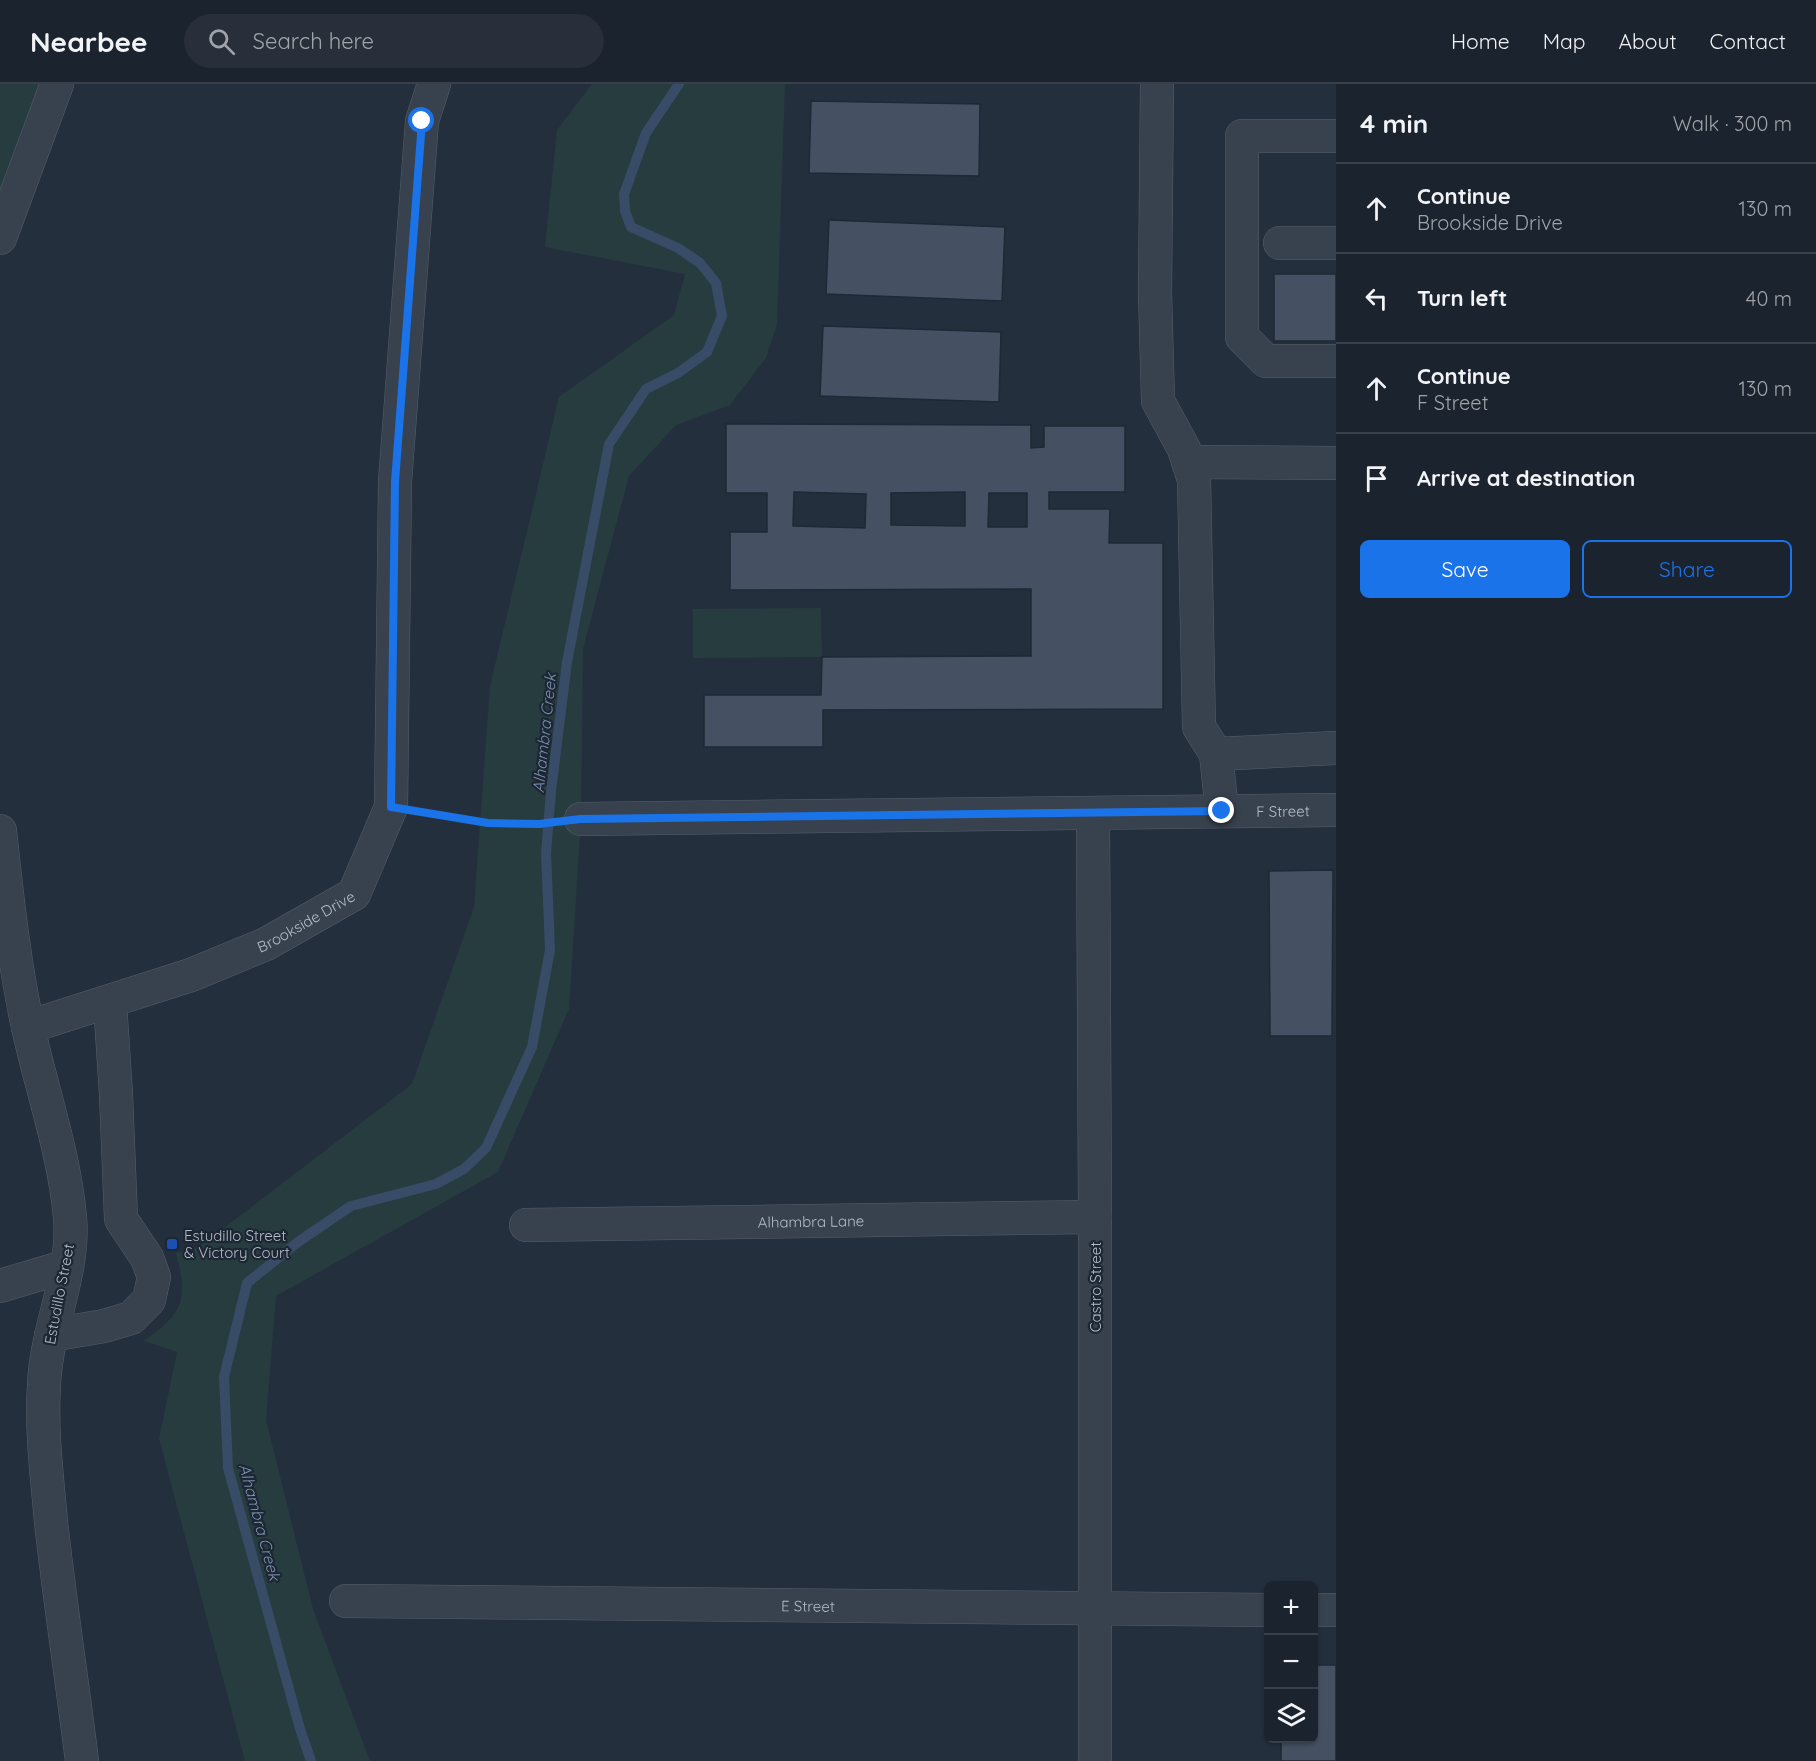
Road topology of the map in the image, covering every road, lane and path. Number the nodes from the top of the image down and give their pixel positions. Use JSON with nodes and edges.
{"nodes":[{"id":1,"x":57,"y":84,"type":"edge"},
{"id":2,"x":434,"y":84,"type":"edge"},
{"id":3,"x":1158,"y":84,"type":"edge"},
{"id":4,"x":1336,"y":136,"type":"edge"},
{"id":5,"x":0,"y":238,"type":"edge"},
{"id":6,"x":1280,"y":243,"type":"dead end"},
{"id":7,"x":1336,"y":243,"type":"edge"},
{"id":8,"x":1336,"y":361,"type":"edge"},
{"id":9,"x":1188,"y":462,"type":"junction"},
{"id":10,"x":1336,"y":463,"type":"edge"},
{"id":11,"x":1336,"y":748,"type":"edge"},
{"id":12,"x":1216,"y":754,"type":"junction"},
{"id":13,"x":391,"y":807,"type":"junction"},
{"id":14,"x":1336,"y":810,"type":"edge"},
{"id":15,"x":1222,"y":811,"type":"junction"},
{"id":16,"x":1093,"y":814,"type":"junction"},
{"id":17,"x":580,"y":819,"type":"joint"},
{"id":18,"x":0,"y":831,"type":"edge"},
{"id":19,"x":6,"y":937,"type":"edge"},
{"id":20,"x":110,"y":1003,"type":"junction"},
{"id":21,"x":28,"y":1027,"type":"junction"},
{"id":22,"x":1095,"y":1217,"type":"junction"},
{"id":23,"x":70,"y":1218,"type":"junction"},
{"id":24,"x":121,"y":1219,"type":"junction"},
{"id":25,"x":526,"y":1225,"type":"dead end"},
{"id":26,"x":67,"y":1266,"type":"junction"},
{"id":27,"x":0,"y":1286,"type":"edge"},
{"id":28,"x":51,"y":1335,"type":"junction"},
{"id":29,"x":346,"y":1601,"type":"dead end"},
{"id":30,"x":1095,"y":1608,"type":"junction"},
{"id":31,"x":1264,"y":1610,"type":"edge"},
{"id":32,"x":1318,"y":1610,"type":"edge"},
{"id":33,"x":1336,"y":1610,"type":"edge"},
{"id":34,"x":82,"y":1761,"type":"edge"},
{"id":35,"x":1095,"y":1761,"type":"edge"}],
"edges":[{"from":1,"to":5,"type":"street"},
{"from":2,"to":13,"type":"street","name":"Brookside Drive"},
{"from":3,"to":9,"type":"street"},
{"from":4,"to":8,"type":"street"},
{"from":6,"to":7,"type":"street"},
{"from":9,"to":10,"type":"street"},
{"from":9,"to":12,"type":"street"},
{"from":11,"to":12,"type":"street"},
{"from":12,"to":15,"type":"street"},
{"from":13,"to":17,"type":"path"},
{"from":13,"to":20,"type":"street","name":"Brookside Drive"},
{"from":14,"to":15,"type":"street","name":"F Street"},
{"from":15,"to":16,"type":"street","name":"F Street"},
{"from":16,"to":17,"type":"street","name":"F Street"},
{"from":16,"to":22,"type":"street","name":"Castro Street"},
{"from":18,"to":19,"type":"street","name":"Estudillo Street"},
{"from":19,"to":21,"type":"street","name":"Estudillo Street"},
{"from":20,"to":21,"type":"street","name":"Brookside Drive"},
{"from":20,"to":24,"type":"street"},
{"from":21,"to":23,"type":"street","name":"Estudillo Street"},
{"from":22,"to":25,"type":"street","name":"Alhambra Lane"},
{"from":22,"to":30,"type":"street","name":"Castro Street"},
{"from":23,"to":24,"type":"street"},
{"from":23,"to":26,"type":"street","name":"Estudillo Street"},
{"from":24,"to":28,"type":"street"},
{"from":26,"to":27,"type":"street"},
{"from":26,"to":28,"type":"street","name":"Estudillo Street"},
{"from":28,"to":34,"type":"street","name":"Estudillo Street"},
{"from":29,"to":30,"type":"street","name":"E Street"},
{"from":30,"to":31,"type":"street","name":"E Street"},
{"from":30,"to":35,"type":"street","name":"Castro Street"},
{"from":32,"to":33,"type":"street"}]}
